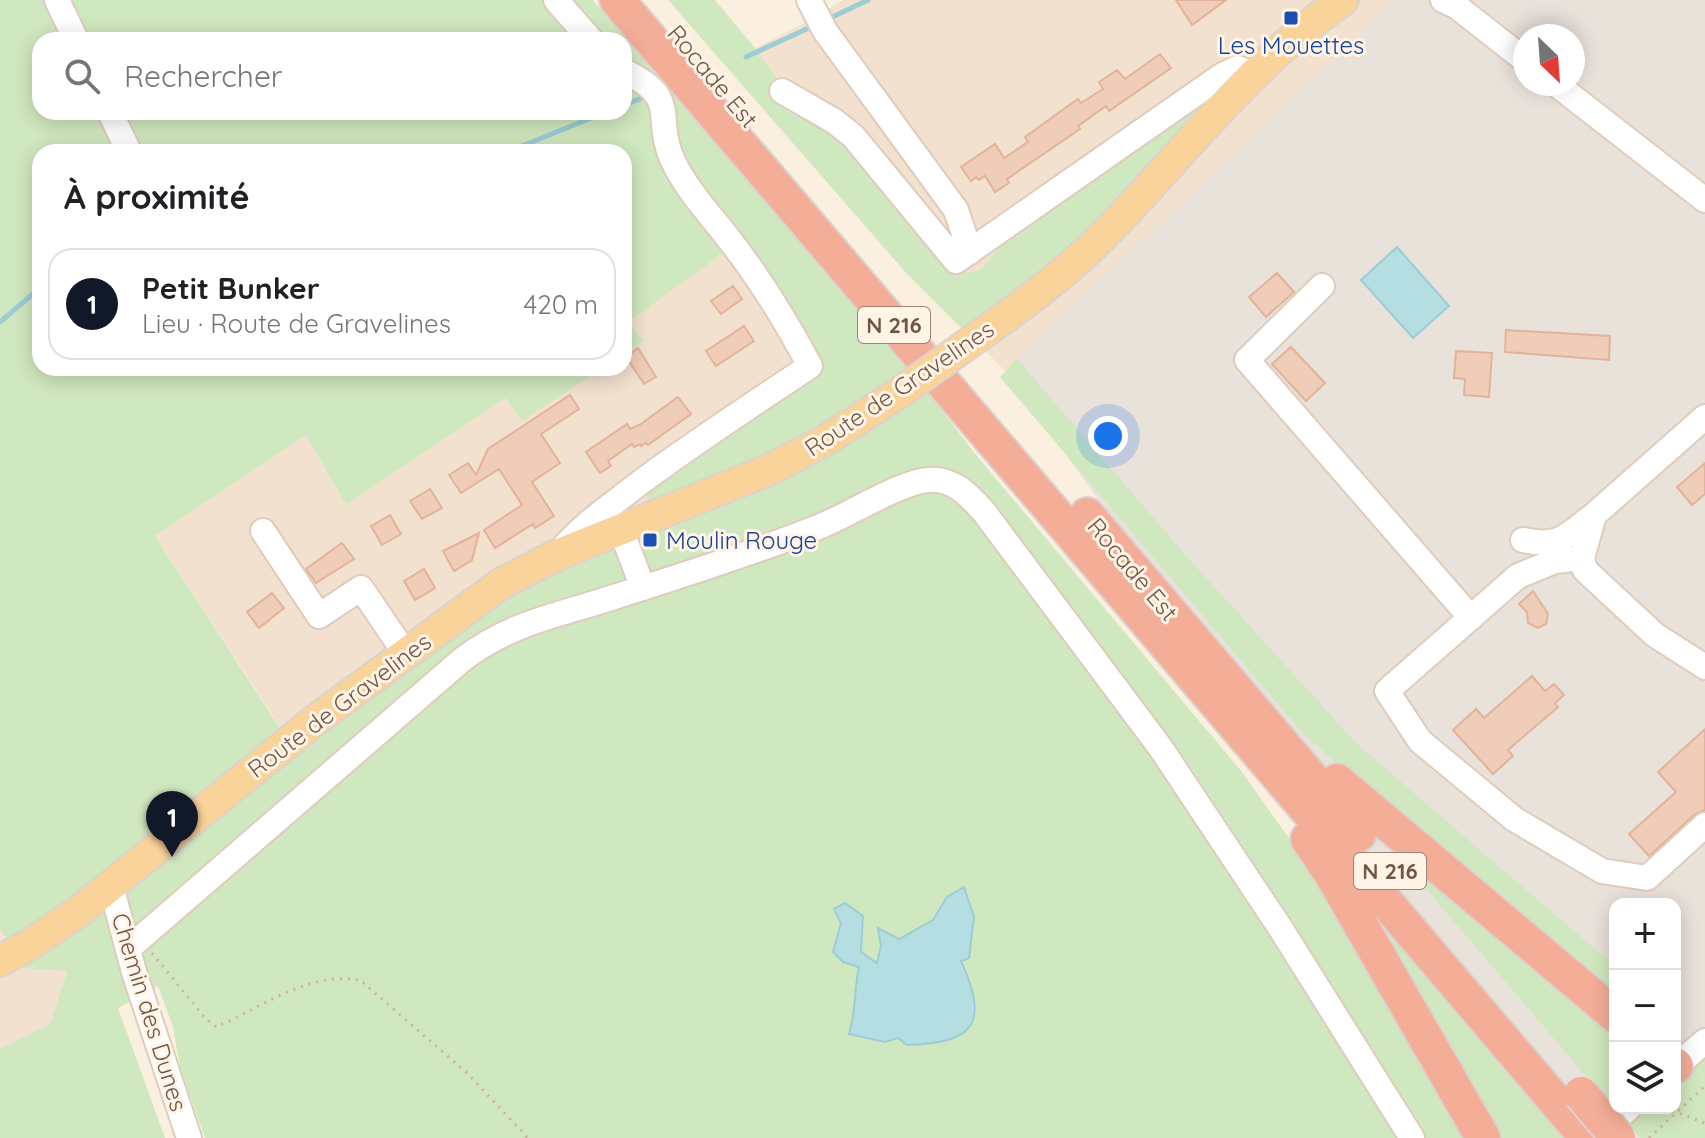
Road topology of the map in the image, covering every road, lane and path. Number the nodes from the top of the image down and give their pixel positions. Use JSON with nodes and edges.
{"nodes":[{"id":1,"x":57,"y":0,"type":"edge"},
{"id":2,"x":556,"y":0,"type":"edge"},
{"id":3,"x":617,"y":0,"type":"edge"},
{"id":4,"x":648,"y":0,"type":"edge"},
{"id":5,"x":1343,"y":0,"type":"edge"},
{"id":6,"x":1455,"y":2,"type":"edge"},
{"id":7,"x":816,"y":15,"type":"edge"},
{"id":8,"x":72,"y":32,"type":"edge"},
{"id":9,"x":584,"y":32,"type":"edge"},
{"id":10,"x":1513,"y":35,"type":"edge"},
{"id":11,"x":1513,"y":50,"type":"edge"},
{"id":12,"x":1252,"y":74,"type":"junction"},
{"id":13,"x":632,"y":75,"type":"edge"},
{"id":14,"x":1585,"y":89,"type":"edge"},
{"id":15,"x":782,"y":91,"type":"dead end"},
{"id":16,"x":1571,"y":96,"type":"edge"},
{"id":17,"x":114,"y":120,"type":"edge"},
{"id":18,"x":125,"y":144,"type":"edge"},
{"id":19,"x":1705,"y":181,"type":"edge"},
{"id":20,"x":1705,"y":200,"type":"edge"},
{"id":21,"x":970,"y":252,"type":"junction"},
{"id":22,"x":1317,"y":302,"type":"dead end"},
{"id":23,"x":1705,"y":417,"type":"edge"},
{"id":24,"x":621,"y":530,"type":"junction"},
{"id":25,"x":263,"y":531,"type":"dead end"},
{"id":26,"x":1588,"y":537,"type":"junction"},
{"id":27,"x":1523,"y":540,"type":"dead end"},
{"id":28,"x":557,"y":555,"type":"junction"},
{"id":29,"x":643,"y":588,"type":"junction"},
{"id":30,"x":1471,"y":618,"type":"junction"},
{"id":31,"x":1200,"y":648,"type":"junction"},
{"id":32,"x":405,"y":653,"type":"junction"},
{"id":33,"x":1705,"y":667,"type":"edge"},
{"id":34,"x":1265,"y":762,"type":"junction"},
{"id":35,"x":1705,"y":825,"type":"edge"},
{"id":36,"x":111,"y":886,"type":"junction"},
{"id":37,"x":134,"y":944,"type":"junction"},
{"id":38,"x":0,"y":961,"type":"edge"},
{"id":39,"x":1609,"y":1010,"type":"edge"},
{"id":40,"x":1705,"y":1041,"type":"edge"},
{"id":41,"x":1681,"y":1061,"type":"edge"},
{"id":42,"x":1705,"y":1086,"type":"edge"},
{"id":43,"x":1571,"y":1101,"type":"junction"},
{"id":44,"x":1681,"y":1110,"type":"edge"},
{"id":45,"x":1622,"y":1114,"type":"edge"},
{"id":46,"x":1677,"y":1114,"type":"edge"},
{"id":47,"x":1681,"y":1114,"type":"edge"},
{"id":48,"x":1705,"y":1123,"type":"edge"},
{"id":49,"x":189,"y":1138,"type":"edge"},
{"id":50,"x":528,"y":1138,"type":"edge"},
{"id":51,"x":1412,"y":1138,"type":"edge"},
{"id":52,"x":1483,"y":1138,"type":"edge"},
{"id":53,"x":1587,"y":1138,"type":"edge"},
{"id":54,"x":1595,"y":1138,"type":"edge"},
{"id":55,"x":1618,"y":1138,"type":"edge"},
{"id":56,"x":1649,"y":1138,"type":"edge"}],
"edges":[{"from":1,"to":8,"type":"street"},
{"from":2,"to":9,"type":"street"},
{"from":3,"to":34,"type":"highway","name":"Rocade Est","number":"N 216"},
{"from":4,"to":31,"type":"highway","name":"Rocade Est","number":"N 216"},
{"from":5,"to":12,"type":"main road","name":"Route de Gravelines"},
{"from":6,"to":10,"type":"street"},
{"from":6,"to":11,"type":"street"},
{"from":7,"to":21,"type":"street"},
{"from":12,"to":21,"type":"street"},
{"from":12,"to":24,"type":"main road","name":"Route de Gravelines","bridge":true},
{"from":13,"to":28,"type":"street"},
{"from":14,"to":19,"type":"street"},
{"from":15,"to":21,"type":"street"},
{"from":16,"to":20,"type":"street"},
{"from":17,"to":18,"type":"street"},
{"from":22,"to":30,"type":"street"},
{"from":23,"to":26,"type":"street"},
{"from":24,"to":28,"type":"main road","name":"Route de Gravelines"},
{"from":24,"to":29,"type":"street"},
{"from":25,"to":32,"type":"street"},
{"from":26,"to":27,"type":"street"},
{"from":26,"to":30,"type":"street"},
{"from":26,"to":33,"type":"street"},
{"from":28,"to":32,"type":"main road","name":"Route de Gravelines"},
{"from":29,"to":37,"type":"street"},
{"from":29,"to":51,"type":"street"},
{"from":30,"to":35,"type":"street"},
{"from":31,"to":39,"type":"highway"},
{"from":31,"to":43,"type":"highway","name":"Rocade Est","number":"N 216"},
{"from":32,"to":36,"type":"main road","name":"Route de Gravelines"},
{"from":34,"to":43,"type":"highway","name":"Rocade Est","number":"N 216"},
{"from":34,"to":52,"type":"highway"},
{"from":36,"to":37,"type":"street","name":"Chemin des Dunes"},
{"from":36,"to":38,"type":"main road","name":"Route de Gravelines"},
{"from":37,"to":49,"type":"street","name":"Chemin des Dunes"},
{"from":37,"to":50,"type":"path"},
{"from":40,"to":41,"type":"street"},
{"from":42,"to":44,"type":"path"},
{"from":43,"to":53,"type":"highway","name":"Rocade Est","number":"N 216"},
{"from":43,"to":55,"type":"highway","name":"Rocade Est","number":"N 216","bridge":true},
{"from":45,"to":54,"type":"street"},
{"from":46,"to":56,"type":"path"},
{"from":47,"to":48,"type":"path"}]}
